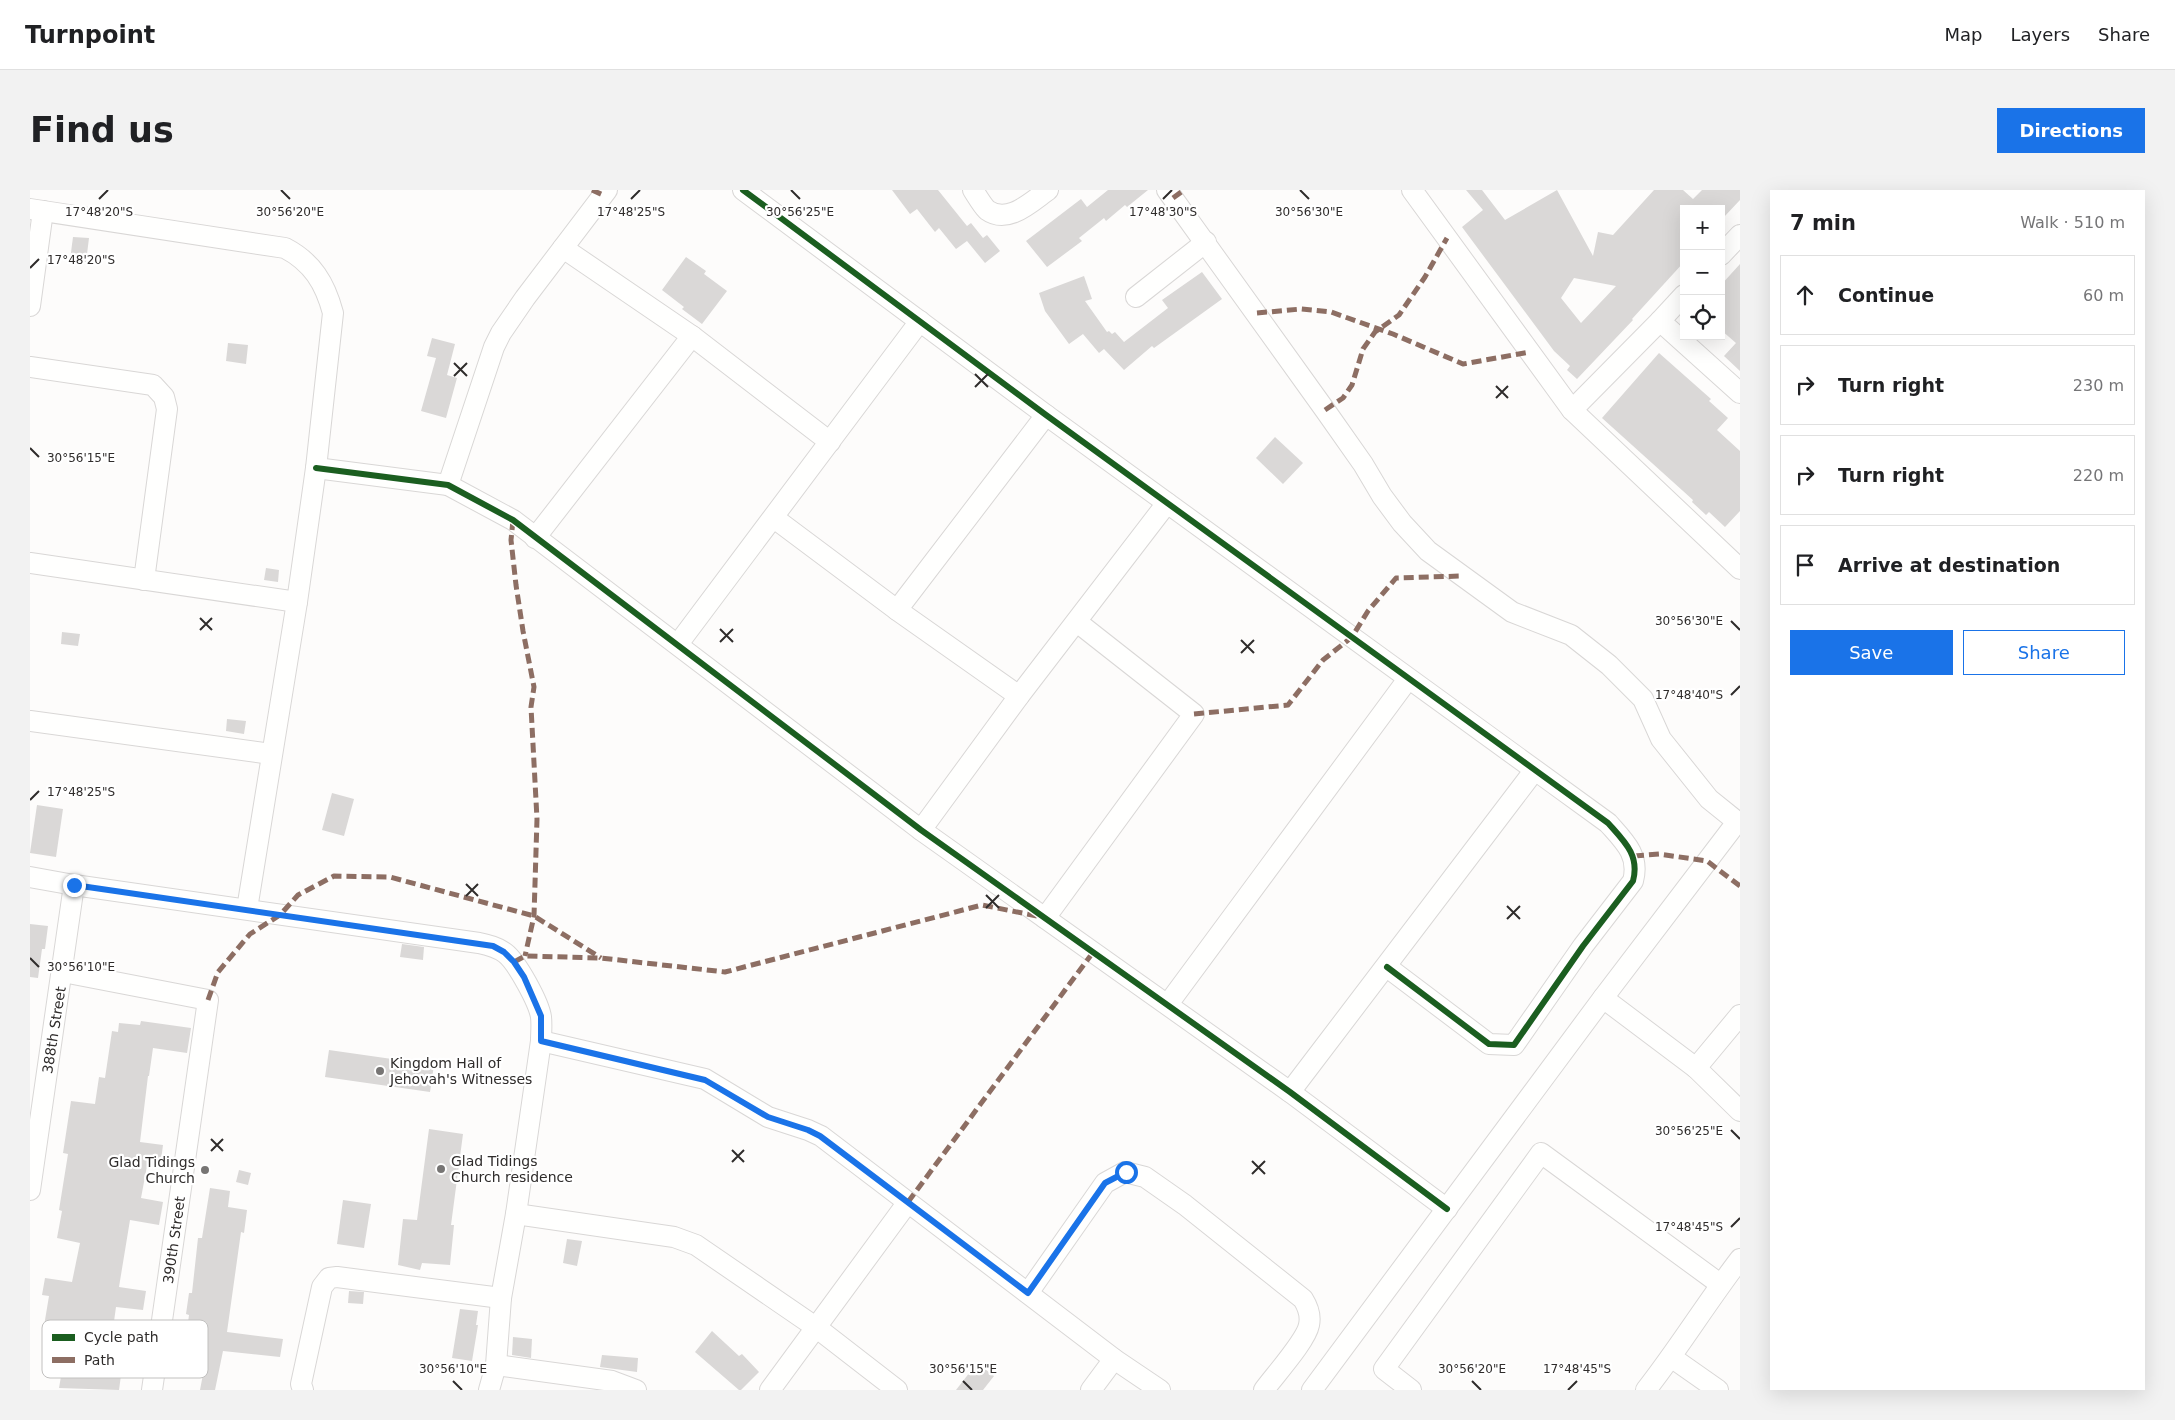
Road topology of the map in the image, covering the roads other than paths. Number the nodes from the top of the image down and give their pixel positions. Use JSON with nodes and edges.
{"nodes":[{"id":1,"x":607,"y":190,"type":"edge"},
{"id":2,"x":742,"y":190,"type":"edge"},
{"id":3,"x":973,"y":190,"type":"edge"},
{"id":4,"x":1048,"y":190,"type":"edge"},
{"id":5,"x":1167,"y":190,"type":"edge"},
{"id":6,"x":1412,"y":190,"type":"edge"},
{"id":7,"x":37,"y":210,"type":"edge"},
{"id":8,"x":1740,"y":235,"type":"edge"},
{"id":9,"x":1206,"y":242,"type":"junction"},
{"id":10,"x":563,"y":248,"type":"junction"},
{"id":11,"x":1725,"y":251,"type":"edge"},
{"id":12,"x":1136,"y":297,"type":"dead end"},
{"id":13,"x":1680,"y":299,"type":"edge"},
{"id":14,"x":30,"y":306,"type":"edge"},
{"id":15,"x":920,"y":321,"type":"junction"},
{"id":16,"x":1660,"y":321,"type":"junction"},
{"id":17,"x":692,"y":336,"type":"junction"},
{"id":18,"x":30,"y":367,"type":"edge"},
{"id":19,"x":1740,"y":393,"type":"edge"},
{"id":20,"x":1572,"y":410,"type":"junction"},
{"id":21,"x":1046,"y":415,"type":"junction"},
{"id":22,"x":830,"y":442,"type":"junction"},
{"id":23,"x":316,"y":468,"type":"junction"},
{"id":24,"x":448,"y":485,"type":"junction"},
{"id":25,"x":1167,"y":503,"type":"junction"},
{"id":26,"x":774,"y":518,"type":"junction"},
{"id":27,"x":535,"y":538,"type":"junction"},
{"id":28,"x":30,"y":563,"type":"edge"},
{"id":29,"x":1740,"y":569,"type":"edge"},
{"id":30,"x":144,"y":580,"type":"junction"},
{"id":31,"x":297,"y":602,"type":"junction"},
{"id":32,"x":897,"y":610,"type":"junction"},
{"id":33,"x":1077,"y":622,"type":"junction"},
{"id":34,"x":678,"y":644,"type":"junction"},
{"id":35,"x":1408,"y":679,"type":"junction"},
{"id":36,"x":1019,"y":696,"type":"junction"},
{"id":37,"x":30,"y":722,"type":"edge"},
{"id":38,"x":271,"y":754,"type":"junction"},
{"id":39,"x":1534,"y":771,"type":"junction"},
{"id":40,"x":1738,"y":823,"type":"edge"},
{"id":41,"x":921,"y":830,"type":"junction"},
{"id":42,"x":30,"y":876,"type":"edge"},
{"id":43,"x":74,"y":885,"type":"junction"},
{"id":44,"x":247,"y":909,"type":"junction"},
{"id":45,"x":1045,"y":918,"type":"junction"},
{"id":46,"x":1387,"y":967,"type":"junction"},
{"id":47,"x":63,"y":972,"type":"junction"},
{"id":48,"x":1603,"y":998,"type":"junction"},
{"id":49,"x":1168,"y":1004,"type":"junction"},
{"id":50,"x":1740,"y":1015,"type":"edge"},
{"id":51,"x":541,"y":1041,"type":"junction"},
{"id":52,"x":1696,"y":1068,"type":"junction"},
{"id":53,"x":1290,"y":1092,"type":"junction"},
{"id":54,"x":1740,"y":1111,"type":"edge"},
{"id":55,"x":30,"y":1190,"type":"edge"},
{"id":56,"x":908,"y":1202,"type":"junction"},
{"id":57,"x":1447,"y":1209,"type":"junction"},
{"id":58,"x":516,"y":1214,"type":"junction"},
{"id":59,"x":1740,"y":1259,"type":"edge"},
{"id":60,"x":1720,"y":1284,"type":"junction"},
{"id":61,"x":1028,"y":1293,"type":"junction"},
{"id":62,"x":502,"y":1298,"type":"junction"},
{"id":63,"x":162,"y":1320,"type":"edge"},
{"id":64,"x":817,"y":1328,"type":"junction"},
{"id":65,"x":1672,"y":1357,"type":"junction"},
{"id":66,"x":1114,"y":1359,"type":"junction"},
{"id":67,"x":496,"y":1365,"type":"junction"},
{"id":68,"x":303,"y":1390,"type":"edge"},
{"id":69,"x":489,"y":1390,"type":"edge"},
{"id":70,"x":636,"y":1390,"type":"edge"},
{"id":71,"x":770,"y":1390,"type":"edge"},
{"id":72,"x":897,"y":1390,"type":"edge"},
{"id":73,"x":1091,"y":1390,"type":"edge"},
{"id":74,"x":1160,"y":1390,"type":"edge"},
{"id":75,"x":1264,"y":1390,"type":"edge"},
{"id":76,"x":1312,"y":1390,"type":"edge"},
{"id":77,"x":1411,"y":1390,"type":"edge"},
{"id":78,"x":1646,"y":1390,"type":"edge"},
{"id":79,"x":1718,"y":1390,"type":"edge"}],
"edges":[{"from":1,"to":10,"type":"street"},
{"from":2,"to":15,"type":"street"},
{"from":3,"to":4,"type":"street"},
{"from":5,"to":9,"type":"street"},
{"from":6,"to":20,"type":"street"},
{"from":7,"to":14,"type":"street"},
{"from":7,"to":23,"type":"street"},
{"from":8,"to":11,"type":"street"},
{"from":9,"to":12,"type":"street"},
{"from":9,"to":40,"type":"street"},
{"from":10,"to":17,"type":"street"},
{"from":10,"to":24,"type":"street"},
{"from":13,"to":16,"type":"street"},
{"from":15,"to":21,"type":"street"},
{"from":15,"to":22,"type":"street"},
{"from":16,"to":19,"type":"street"},
{"from":16,"to":20,"type":"street"},
{"from":17,"to":22,"type":"street"},
{"from":17,"to":27,"type":"street"},
{"from":18,"to":30,"type":"street"},
{"from":20,"to":29,"type":"street"},
{"from":21,"to":25,"type":"street"},
{"from":21,"to":32,"type":"street"},
{"from":22,"to":26,"type":"street"},
{"from":23,"to":24,"type":"street"},
{"from":23,"to":31,"type":"street"},
{"from":24,"to":27,"type":"street"},
{"from":25,"to":33,"type":"street"},
{"from":25,"to":35,"type":"street"},
{"from":26,"to":32,"type":"street"},
{"from":26,"to":34,"type":"street"},
{"from":27,"to":34,"type":"street"},
{"from":28,"to":30,"type":"street"},
{"from":30,"to":31,"type":"street"},
{"from":31,"to":38,"type":"street"},
{"from":32,"to":36,"type":"street"},
{"from":33,"to":36,"type":"street"},
{"from":33,"to":45,"type":"street"},
{"from":34,"to":41,"type":"street"},
{"from":35,"to":39,"type":"street"},
{"from":35,"to":49,"type":"street"},
{"from":36,"to":41,"type":"street"},
{"from":37,"to":38,"type":"street"},
{"from":38,"to":44,"type":"street"},
{"from":39,"to":46,"type":"street"},
{"from":39,"to":46,"type":"street"},
{"from":40,"to":48,"type":"street"},
{"from":41,"to":45,"type":"street"},
{"from":42,"to":43,"type":"street"},
{"from":43,"to":44,"type":"street"},
{"from":43,"to":47,"type":"street","name":"388th Street"},
{"from":44,"to":51,"type":"street"},
{"from":45,"to":49,"type":"street"},
{"from":46,"to":53,"type":"street"},
{"from":47,"to":55,"type":"street","name":"388th Street"},
{"from":47,"to":63,"type":"street","name":"390th Street"},
{"from":48,"to":52,"type":"street"},
{"from":48,"to":57,"type":"street"},
{"from":49,"to":53,"type":"street"},
{"from":50,"to":52,"type":"street"},
{"from":51,"to":56,"type":"street"},
{"from":51,"to":58,"type":"street"},
{"from":52,"to":54,"type":"street"},
{"from":53,"to":57,"type":"street"},
{"from":56,"to":61,"type":"street"},
{"from":56,"to":64,"type":"street"},
{"from":57,"to":76,"type":"street"},
{"from":58,"to":62,"type":"street"},
{"from":58,"to":64,"type":"street"},
{"from":59,"to":60,"type":"street"},
{"from":60,"to":65,"type":"street"},
{"from":60,"to":77,"type":"street"},
{"from":61,"to":66,"type":"street"},
{"from":61,"to":75,"type":"street"},
{"from":62,"to":67,"type":"street"},
{"from":62,"to":68,"type":"street"},
{"from":64,"to":71,"type":"street"},
{"from":64,"to":72,"type":"street"},
{"from":65,"to":78,"type":"street"},
{"from":65,"to":79,"type":"street"},
{"from":66,"to":73,"type":"street"},
{"from":66,"to":74,"type":"street"},
{"from":67,"to":69,"type":"street"},
{"from":67,"to":70,"type":"street"}]}
